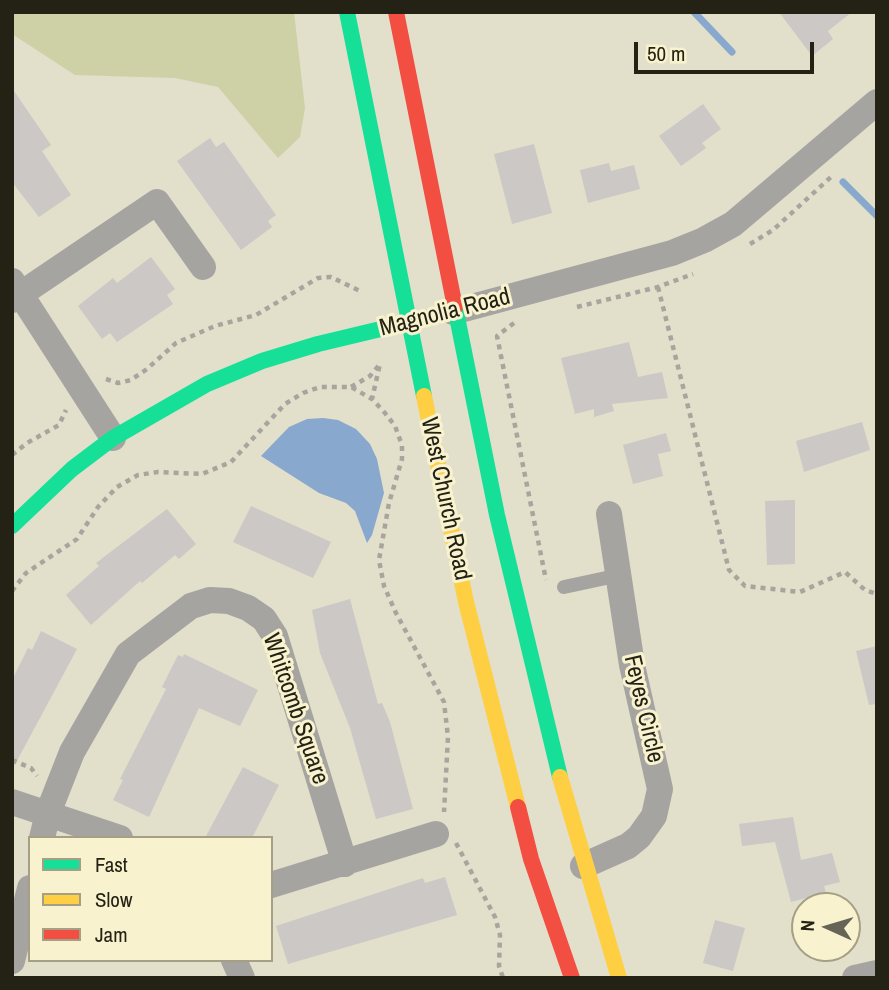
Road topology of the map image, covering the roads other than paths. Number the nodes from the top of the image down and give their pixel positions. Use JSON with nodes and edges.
{"nodes":[{"id":1,"x":347,"y":12,"type":"edge"},
{"id":2,"x":396,"y":12,"type":"edge"},
{"id":3,"x":877,"y":102,"type":"edge"},
{"id":4,"x":204,"y":267,"type":"dead end"},
{"id":5,"x":15,"y":292,"type":"edge"},
{"id":6,"x":453,"y":312,"type":"junction"},
{"id":7,"x":411,"y":322,"type":"junction"},
{"id":8,"x":113,"y":438,"type":"junction"},
{"id":9,"x":609,"y":514,"type":"dead end"},
{"id":10,"x":12,"y":526,"type":"edge"},
{"id":11,"x":620,"y":575,"type":"junction"},
{"id":12,"x":564,"y":587,"type":"dead end"},
{"id":13,"x":12,"y":802,"type":"edge"},
{"id":14,"x":45,"y":826,"type":"edge"},
{"id":15,"x":445,"y":829,"type":"road end"},
{"id":16,"x":108,"y":836,"type":"edge"},
{"id":17,"x":345,"y":864,"type":"junction"},
{"id":18,"x":583,"y":866,"type":"junction"},
{"id":19,"x":273,"y":884,"type":"edge"},
{"id":20,"x":28,"y":896,"type":"edge"},
{"id":21,"x":12,"y":961,"type":"edge"},
{"id":22,"x":235,"y":962,"type":"edge"},
{"id":23,"x":877,"y":973,"type":"edge"},
{"id":24,"x":242,"y":978,"type":"edge"},
{"id":25,"x":572,"y":978,"type":"edge"},
{"id":26,"x":619,"y":978,"type":"edge"},
{"id":27,"x":855,"y":978,"type":"edge"}],
"edges":[{"from":1,"to":7,"type":"main road","name":"West Church Road"},
{"from":2,"to":6,"type":"main road","name":"West Church Road"},
{"from":3,"to":6,"type":"street","name":"Magnolia Road"},
{"from":4,"to":5,"type":"street"},
{"from":5,"to":8,"type":"street"},
{"from":6,"to":7,"type":"main road","name":"Magnolia Road"},
{"from":6,"to":18,"type":"main road","name":"West Church Road"},
{"from":7,"to":8,"type":"main road","name":"Magnolia Road"},
{"from":7,"to":25,"type":"main road","name":"West Church Road"},
{"from":8,"to":10,"type":"main road","name":"Magnolia Road"},
{"from":9,"to":11,"type":"street","name":"Feyes Circle"},
{"from":11,"to":12,"type":"lane"},
{"from":11,"to":18,"type":"street","name":"Feyes Circle"},
{"from":13,"to":14,"type":"street"},
{"from":14,"to":16,"type":"street"},
{"from":14,"to":17,"type":"street","name":"Whitcomb Square"},
{"from":15,"to":17,"type":"street"},
{"from":17,"to":19,"type":"street"},
{"from":18,"to":26,"type":"main road","name":"West Church Road"},
{"from":20,"to":21,"type":"street"},
{"from":22,"to":24,"type":"street"},
{"from":23,"to":27,"type":"street"}]}
